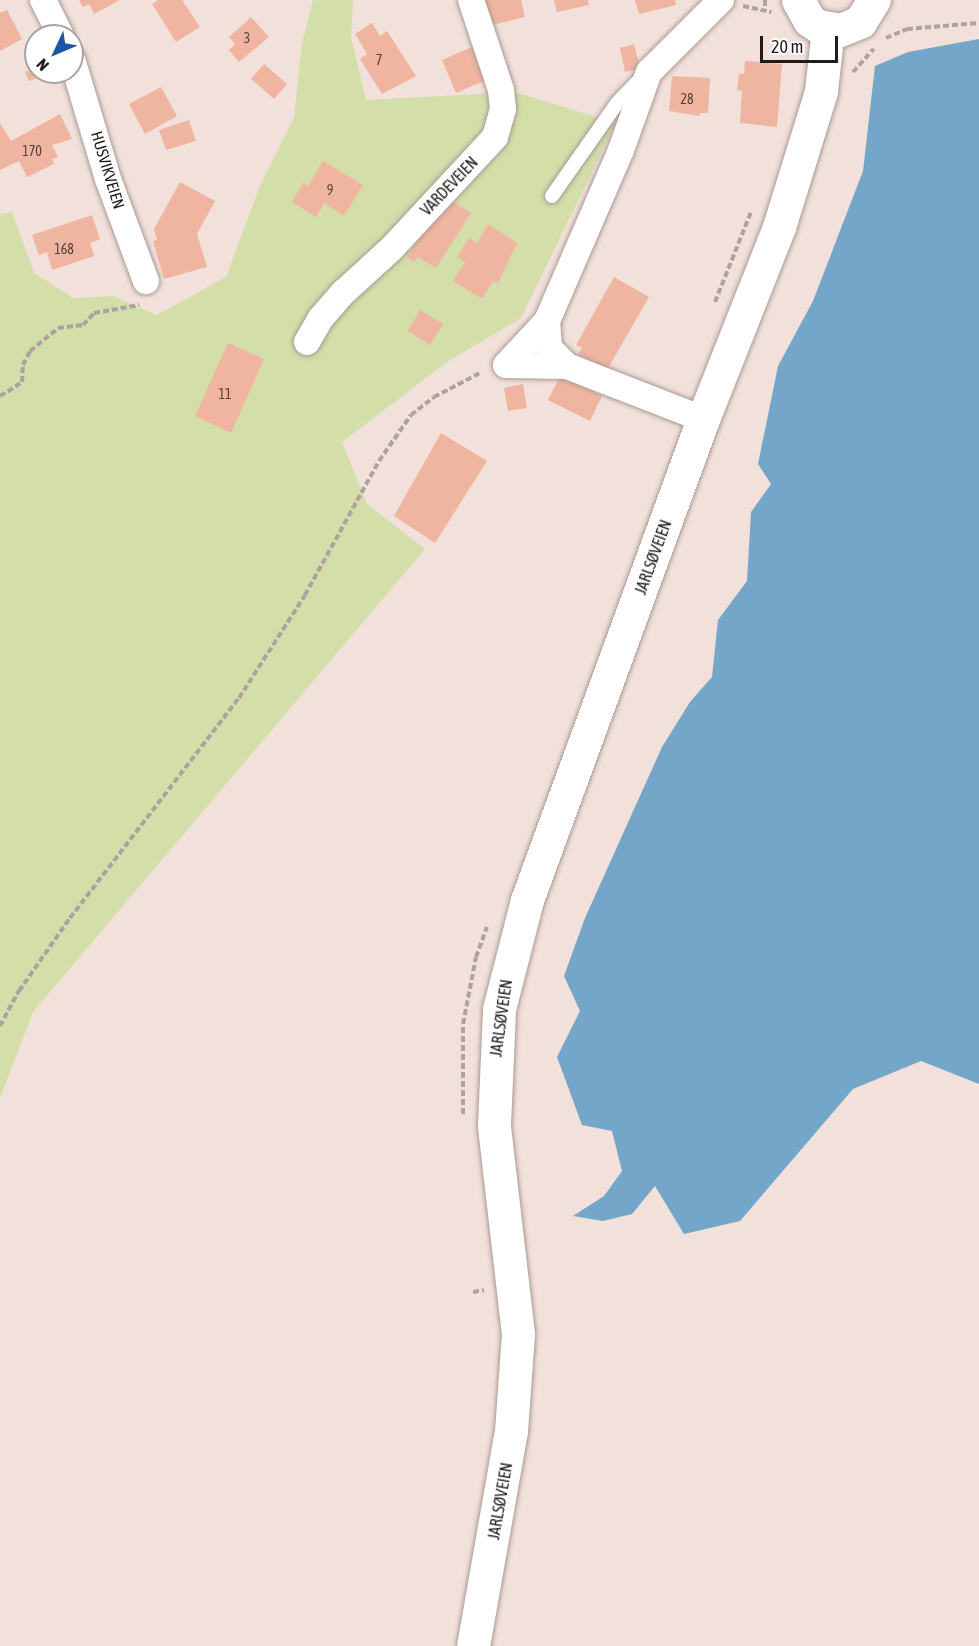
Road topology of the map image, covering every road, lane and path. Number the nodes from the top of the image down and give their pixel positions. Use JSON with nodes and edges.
{"nodes":[{"id":1,"x":42,"y":0,"type":"edge"},
{"id":2,"x":471,"y":0,"type":"edge"},
{"id":3,"x":722,"y":0,"type":"edge"},
{"id":4,"x":765,"y":0,"type":"edge"},
{"id":5,"x":798,"y":0,"type":"edge"},
{"id":6,"x":874,"y":0,"type":"edge"},
{"id":7,"x":765,"y":10,"type":"dead end"},
{"id":8,"x":979,"y":23,"type":"edge"},
{"id":9,"x":55,"y":24,"type":"edge"},
{"id":10,"x":828,"y":29,"type":"junction"},
{"id":11,"x":884,"y":40,"type":"dead end"},
{"id":12,"x":877,"y":47,"type":"dead end"},
{"id":13,"x":649,"y":72,"type":"junction"},
{"id":14,"x":824,"y":73,"type":"junction"},
{"id":15,"x":80,"y":84,"type":"edge"},
{"id":16,"x":552,"y":196,"type":"dead end"},
{"id":17,"x":146,"y":281,"type":"joint"},
{"id":18,"x":547,"y":321,"type":"junction"},
{"id":19,"x":307,"y":342,"type":"dead end"},
{"id":20,"x":506,"y":365,"type":"junction"},
{"id":21,"x":567,"y":366,"type":"junction"},
{"id":22,"x":0,"y":396,"type":"edge"},
{"id":23,"x":703,"y":419,"type":"junction"},
{"id":24,"x":0,"y":1026,"type":"edge"},
{"id":25,"x":473,"y":1646,"type":"edge"}],
"edges":[{"from":1,"to":9,"type":"street"},
{"from":2,"to":19,"type":"street","name":"VARDEVEIEN"},
{"from":3,"to":13,"type":"street"},
{"from":4,"to":7,"type":"path"},
{"from":5,"to":10,"type":"street"},
{"from":6,"to":10,"type":"street"},
{"from":8,"to":11,"type":"path"},
{"from":10,"to":14,"type":"street","name":"JARLSØVEIEN"},
{"from":12,"to":14,"type":"path"},
{"from":13,"to":16,"type":"lane"},
{"from":13,"to":18,"type":"street"},
{"from":14,"to":23,"type":"street","name":"JARLSØVEIEN"},
{"from":15,"to":17,"type":"street","name":"HUSVIKVEIEN"},
{"from":17,"to":22,"type":"path"},
{"from":18,"to":20,"type":"street"},
{"from":18,"to":21,"type":"street"},
{"from":20,"to":21,"type":"street"},
{"from":20,"to":24,"type":"path"},
{"from":21,"to":23,"type":"street"},
{"from":23,"to":25,"type":"street","name":"JARLSØVEIEN"}]}
